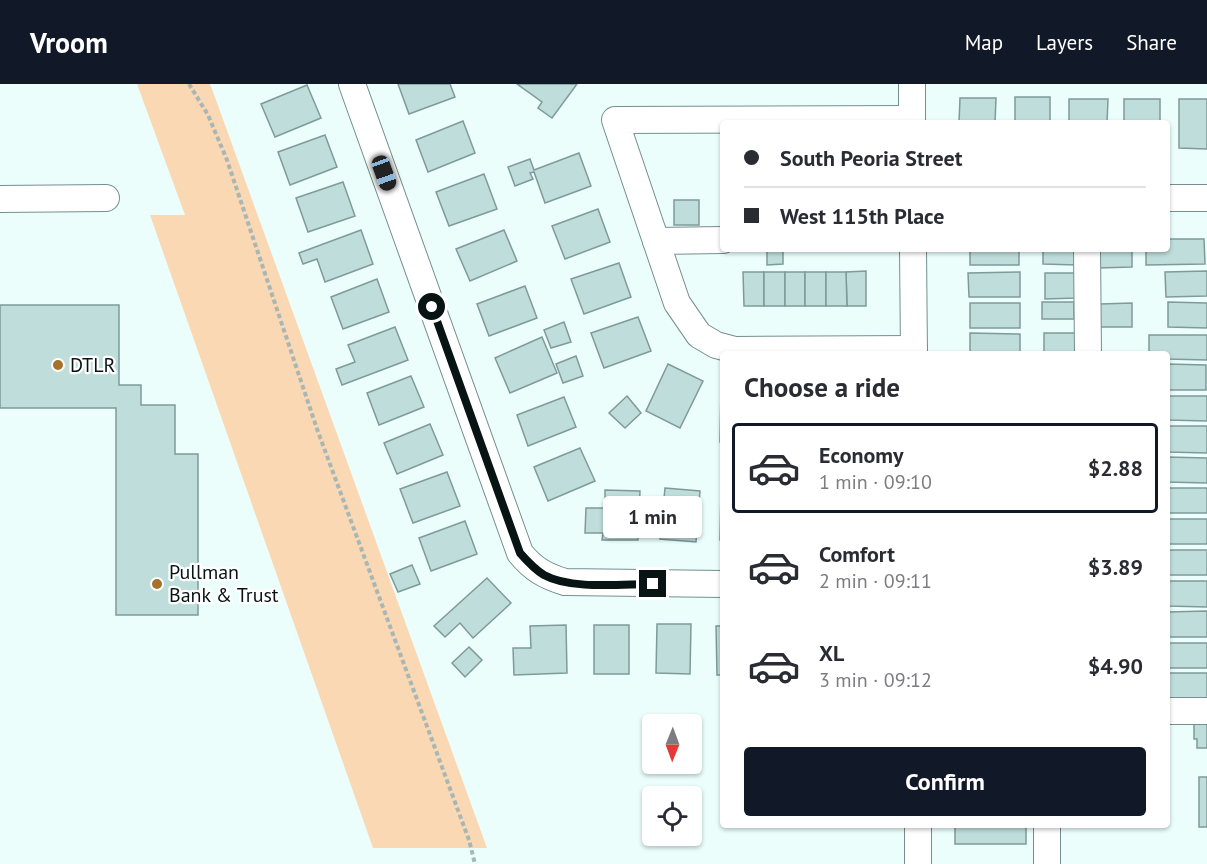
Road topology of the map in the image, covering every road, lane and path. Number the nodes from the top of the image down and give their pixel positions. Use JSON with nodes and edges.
{"nodes":[{"id":1,"x":189,"y":84,"type":"edge"},
{"id":2,"x":351,"y":84,"type":"edge"},
{"id":3,"x":912,"y":84,"type":"edge"},
{"id":4,"x":720,"y":120,"type":"edge"},
{"id":5,"x":912,"y":120,"type":"edge"},
{"id":6,"x":106,"y":198,"type":"dead end"},
{"id":7,"x":1170,"y":198,"type":"edge"},
{"id":8,"x":1207,"y":198,"type":"edge"},
{"id":9,"x":0,"y":199,"type":"edge"},
{"id":10,"x":720,"y":240,"type":"edge"},
{"id":11,"x":656,"y":241,"type":"junction"},
{"id":12,"x":913,"y":252,"type":"edge"},
{"id":13,"x":1087,"y":252,"type":"edge"},
{"id":14,"x":824,"y":351,"type":"edge"},
{"id":15,"x":914,"y":351,"type":"edge"},
{"id":16,"x":1088,"y":351,"type":"edge"},
{"id":17,"x":720,"y":584,"type":"edge"},
{"id":18,"x":1170,"y":711,"type":"edge"},
{"id":19,"x":1207,"y":711,"type":"edge"},
{"id":20,"x":918,"y":828,"type":"edge"},
{"id":21,"x":1047,"y":828,"type":"edge"},
{"id":22,"x":475,"y":864,"type":"edge"},
{"id":23,"x":918,"y":864,"type":"edge"},
{"id":24,"x":1047,"y":864,"type":"edge"}],
"edges":[{"from":1,"to":22,"type":"path"},
{"from":2,"to":17,"type":"street"},
{"from":3,"to":5,"type":"street"},
{"from":4,"to":11,"type":"street"},
{"from":6,"to":9,"type":"street"},
{"from":7,"to":8,"type":"street"},
{"from":10,"to":11,"type":"street"},
{"from":11,"to":14,"type":"street"},
{"from":12,"to":15,"type":"street"},
{"from":13,"to":16,"type":"street"},
{"from":18,"to":19,"type":"street"},
{"from":20,"to":23,"type":"street"},
{"from":21,"to":24,"type":"street"}]}
